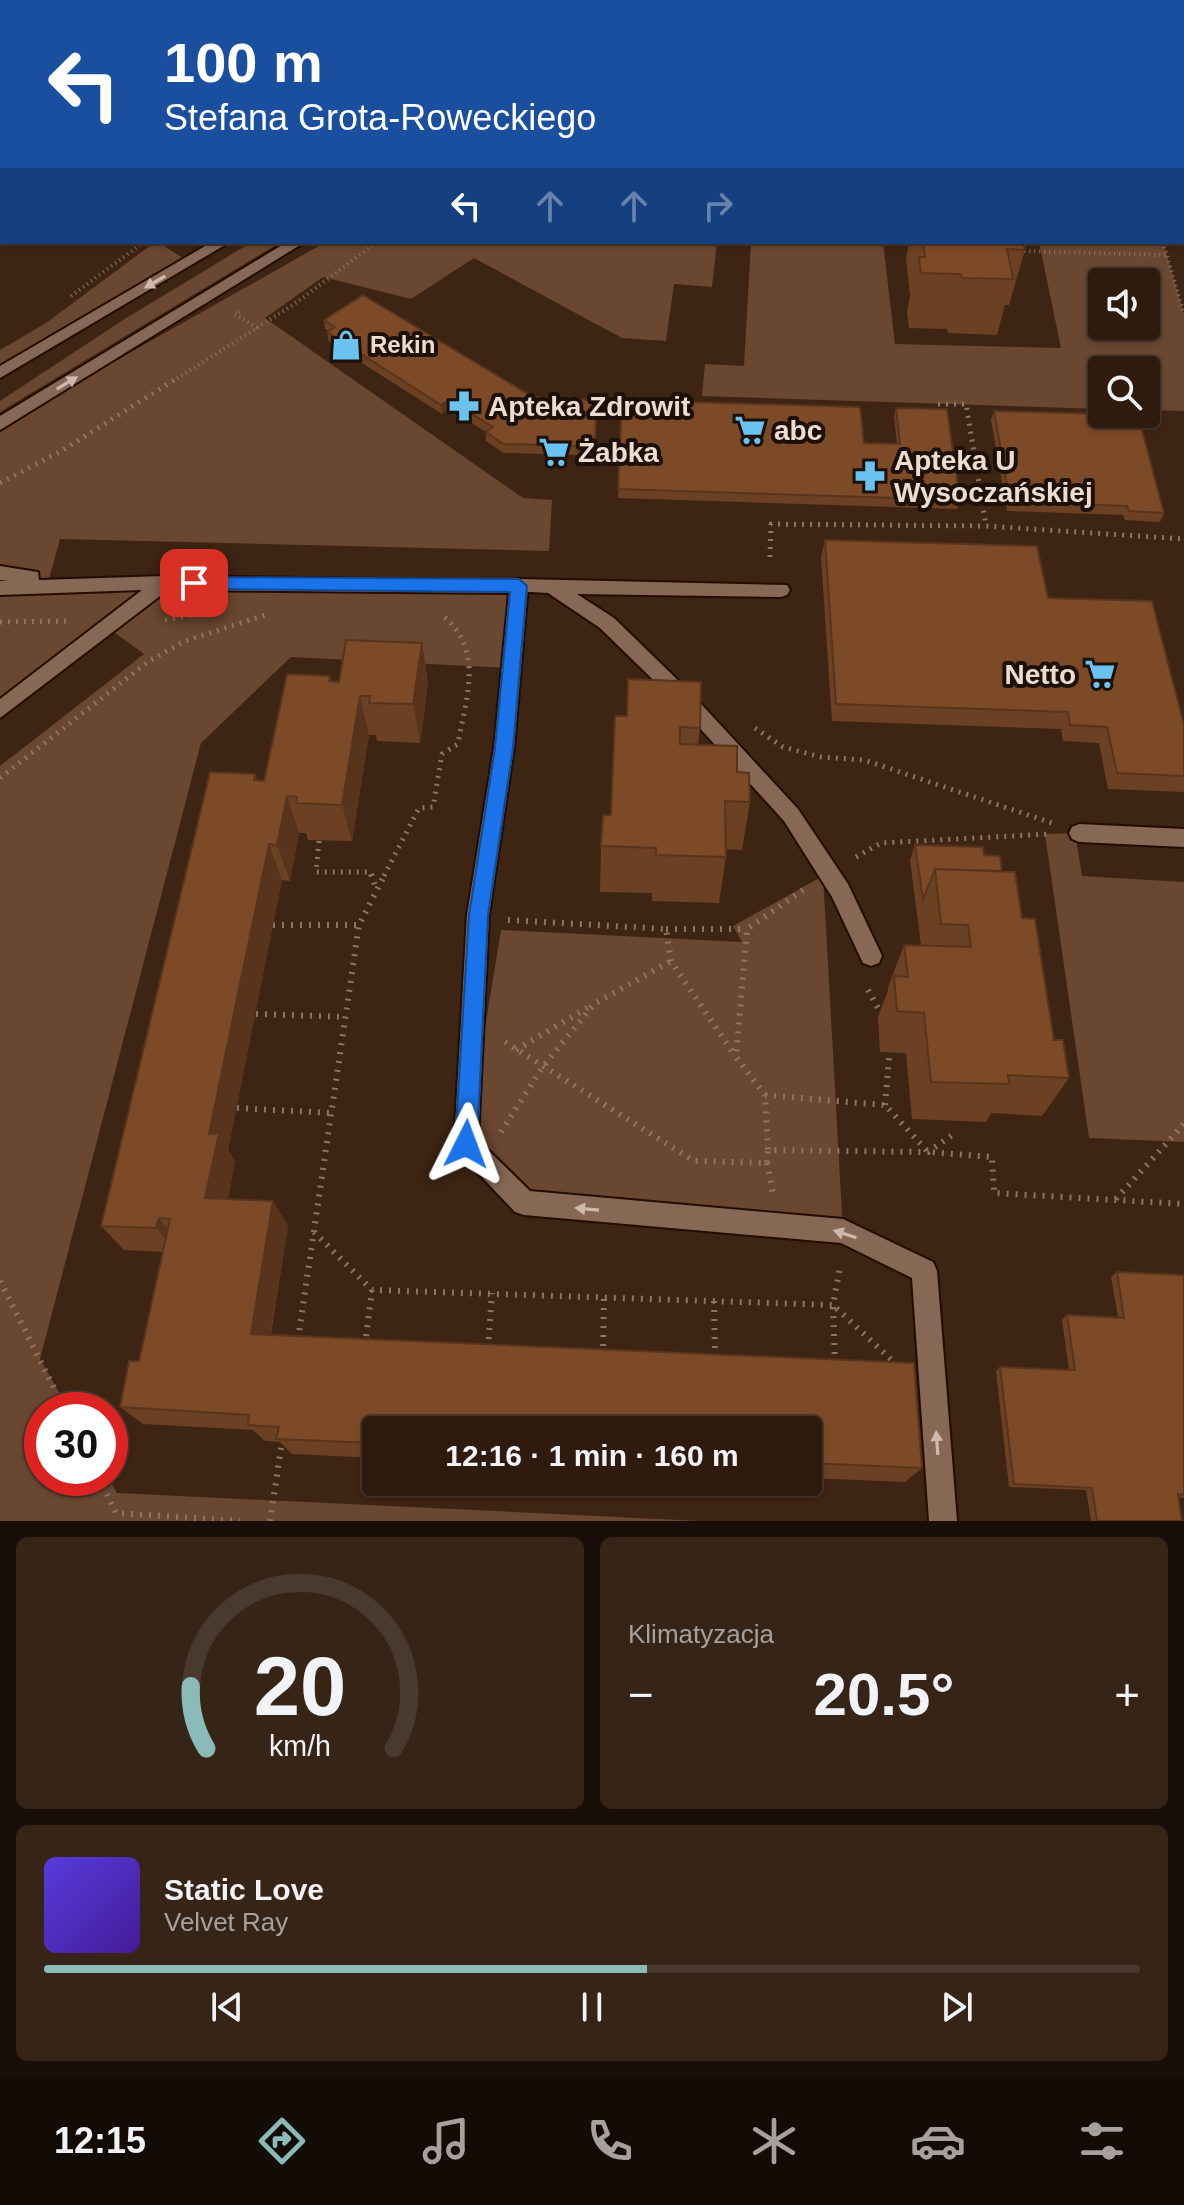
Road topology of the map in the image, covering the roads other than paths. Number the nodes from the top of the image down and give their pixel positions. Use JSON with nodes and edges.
{"nodes":[{"id":1,"x":220,"y":244,"type":"edge"},
{"id":2,"x":295,"y":244,"type":"edge"},
{"id":3,"x":0,"y":373,"type":"edge"},
{"id":4,"x":0,"y":424,"type":"edge"},
{"id":5,"x":0,"y":573,"type":"edge"},
{"id":6,"x":164,"y":583,"type":"junction"},
{"id":7,"x":91,"y":584,"type":"junction"},
{"id":8,"x":519,"y":586,"type":"junction"},
{"id":9,"x":551,"y":586,"type":"junction"},
{"id":10,"x":0,"y":588,"type":"edge"},
{"id":11,"x":781,"y":590,"type":"dead end"},
{"id":12,"x":0,"y":710,"type":"edge"},
{"id":13,"x":1079,"y":833,"type":"road end"},
{"id":14,"x":1184,"y":838,"type":"edge"},
{"id":15,"x":871,"y":956,"type":"dead end"},
{"id":16,"x":943,"y":1521,"type":"edge"}],
"edges":[{"from":1,"to":3,"type":"street","one_way":true},
{"from":4,"to":2,"type":"street","one_way":true},
{"from":5,"to":7,"type":"street"},
{"from":6,"to":7,"type":"street"},
{"from":6,"to":8,"type":"street"},
{"from":6,"to":12,"type":"street"},
{"from":7,"to":10,"type":"street"},
{"from":8,"to":9,"type":"street"},
{"from":16,"to":8,"type":"street","one_way":true},
{"from":9,"to":11,"type":"street"},
{"from":9,"to":15,"type":"street"},
{"from":13,"to":14,"type":"street"}]}
